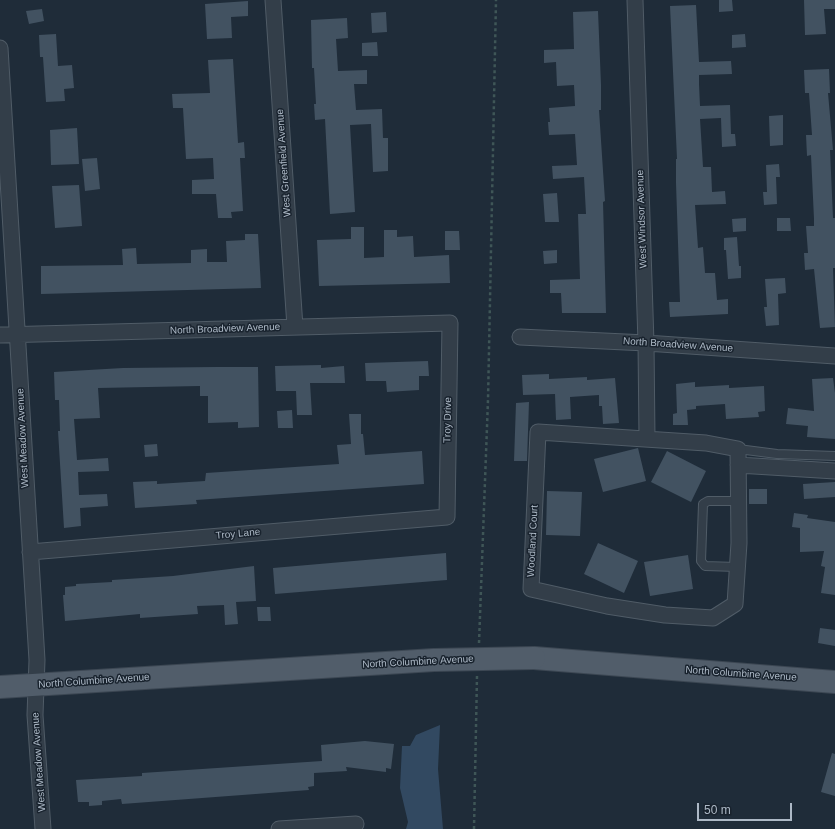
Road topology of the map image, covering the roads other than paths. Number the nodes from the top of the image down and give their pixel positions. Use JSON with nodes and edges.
{"nodes":[{"id":1,"x":273,"y":0,"type":"edge"},
{"id":2,"x":635,"y":0,"type":"edge"},
{"id":3,"x":0,"y":48,"type":"edge"},
{"id":4,"x":450,"y":323,"type":"joint"},
{"id":5,"x":295,"y":327,"type":"junction"},
{"id":6,"x":0,"y":335,"type":"edge"},
{"id":7,"x":17,"y":335,"type":"junction"},
{"id":8,"x":520,"y":337,"type":"dead end"},
{"id":9,"x":646,"y":343,"type":"junction"},
{"id":10,"x":835,"y":356,"type":"edge"},
{"id":11,"x":647,"y":438,"type":"junction"},
{"id":12,"x":738,"y":449,"type":"junction"},
{"id":13,"x":835,"y":456,"type":"edge"},
{"id":14,"x":738,"y":465,"type":"junction"},
{"id":15,"x":835,"y":470,"type":"edge"},
{"id":16,"x":738,"y":501,"type":"junction"},
{"id":17,"x":447,"y":517,"type":"joint"},
{"id":18,"x":30,"y":552,"type":"junction"},
{"id":19,"x":737,"y":567,"type":"junction"},
{"id":20,"x":835,"y":682,"type":"edge"},
{"id":21,"x":36,"y":684,"type":"junction"},
{"id":22,"x":0,"y":687,"type":"edge"},
{"id":23,"x":356,"y":824,"type":"dead end"},
{"id":24,"x":44,"y":829,"type":"edge"},
{"id":25,"x":280,"y":829,"type":"edge"}],
"edges":[{"from":1,"to":5,"type":"street","name":"West Greenfield Avenue"},
{"from":2,"to":9,"type":"street","name":"West Windsor Avenue"},
{"from":3,"to":7,"type":"street","name":"West Meadow Avenue"},
{"from":4,"to":5,"type":"street","name":"North Broadview Avenue"},
{"from":4,"to":17,"type":"street","name":"Troy Drive"},
{"from":5,"to":7,"type":"street","name":"North Broadview Avenue"},
{"from":6,"to":7,"type":"street","name":"North Broadview Avenue"},
{"from":7,"to":18,"type":"street","name":"West Meadow Avenue"},
{"from":8,"to":9,"type":"street","name":"North Broadview Avenue"},
{"from":9,"to":10,"type":"street","name":"North Broadview Avenue"},
{"from":9,"to":11,"type":"street","name":"West Windsor Avenue"},
{"from":11,"to":12,"type":"street","name":"Woodland Court"},
{"from":11,"to":19,"type":"street","name":"Woodland Court"},
{"from":12,"to":13,"type":"lane"},
{"from":12,"to":14,"type":"street","name":"Woodland Court"},
{"from":14,"to":15,"type":"street"},
{"from":14,"to":16,"type":"street","name":"Woodland Court"},
{"from":16,"to":19,"type":"street","name":"Woodland Court"},
{"from":16,"to":19,"type":"lane"},
{"from":17,"to":18,"type":"street","name":"Troy Lane"},
{"from":18,"to":21,"type":"street","name":"West Meadow Avenue"},
{"from":20,"to":21,"type":"main road","name":"North Columbine Avenue","bridge":true},
{"from":21,"to":22,"type":"main road","name":"North Columbine Avenue"},
{"from":21,"to":24,"type":"street","name":"West Meadow Avenue"},
{"from":23,"to":25,"type":"street"}]}
